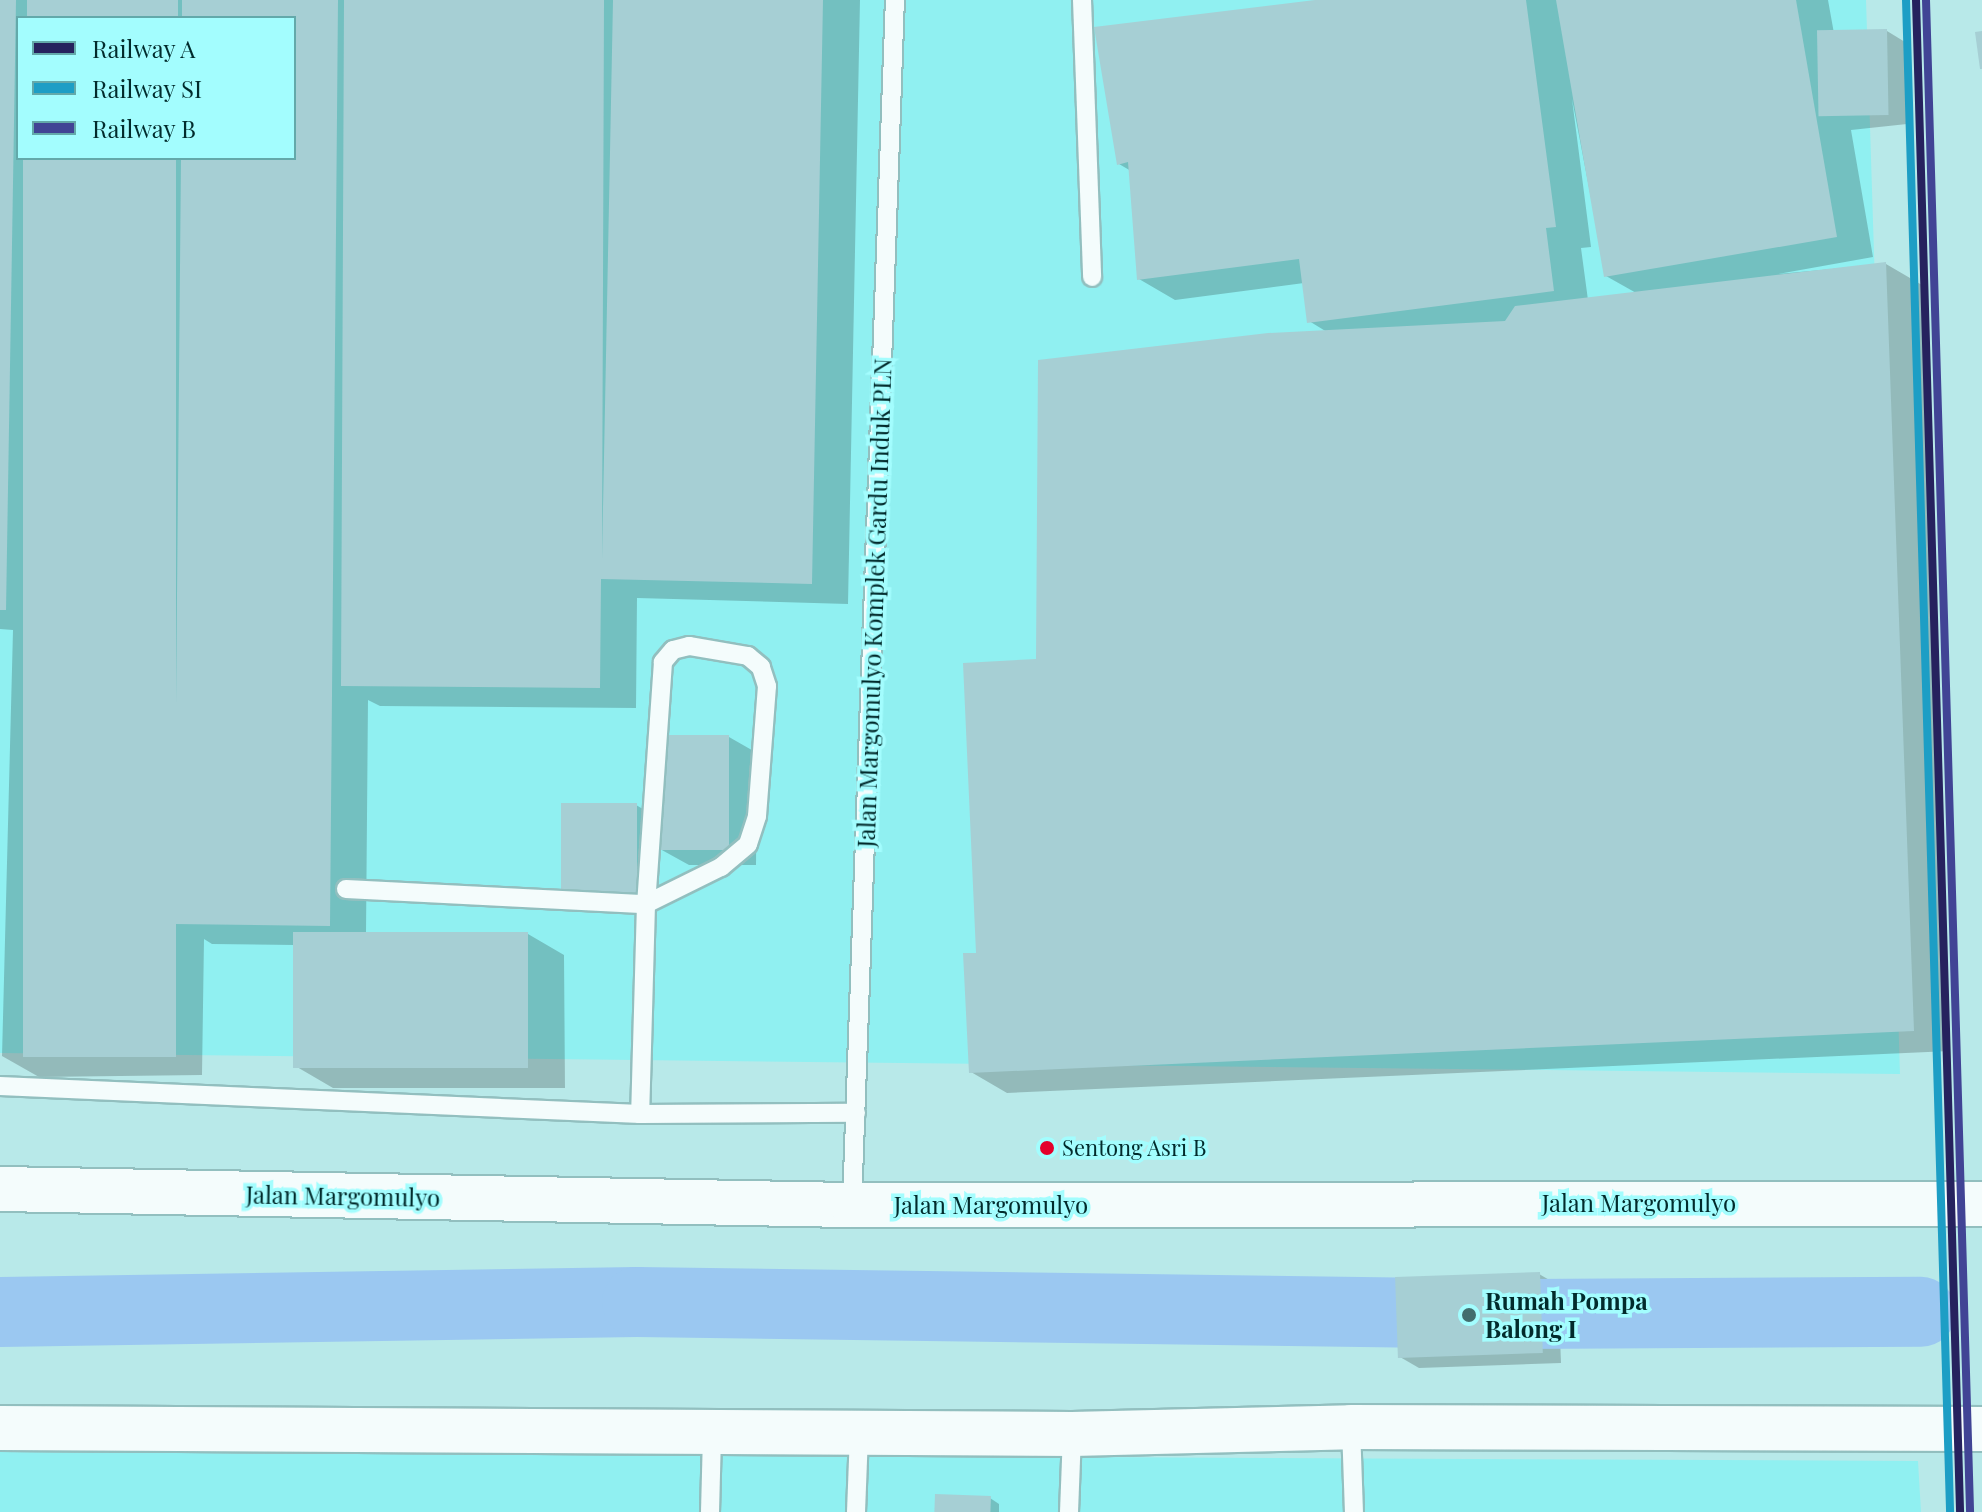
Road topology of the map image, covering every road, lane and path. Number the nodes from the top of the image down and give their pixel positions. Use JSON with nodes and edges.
{"nodes":[{"id":1,"x":895,"y":0,"type":"edge"},
{"id":2,"x":1082,"y":0,"type":"edge"},
{"id":3,"x":1092,"y":277,"type":"dead end"},
{"id":4,"x":346,"y":889,"type":"dead end"},
{"id":5,"x":646,"y":904,"type":"junction"},
{"id":6,"x":0,"y":1086,"type":"edge"},
{"id":7,"x":856,"y":1113,"type":"junction"},
{"id":8,"x":640,"y":1114,"type":"junction"},
{"id":9,"x":0,"y":1189,"type":"edge"},
{"id":10,"x":1982,"y":1204,"type":"edge"},
{"id":11,"x":852,"y":1205,"type":"junction"},
{"id":12,"x":1351,"y":1427,"type":"junction"},
{"id":13,"x":0,"y":1428,"type":"edge"},
{"id":14,"x":1982,"y":1429,"type":"edge"},
{"id":15,"x":712,"y":1433,"type":"junction"},
{"id":16,"x":859,"y":1434,"type":"junction"},
{"id":17,"x":1072,"y":1434,"type":"junction"},
{"id":18,"x":710,"y":1512,"type":"edge"},
{"id":19,"x":856,"y":1512,"type":"edge"},
{"id":20,"x":1069,"y":1512,"type":"edge"},
{"id":21,"x":1354,"y":1512,"type":"edge"}],
"edges":[{"from":1,"to":7,"type":"lane","name":"Jalan Margomulyo Komplek Gardu Induk PLN"},
{"from":2,"to":3,"type":"lane"},
{"from":4,"to":5,"type":"lane"},
{"from":5,"to":5,"type":"lane"},
{"from":5,"to":8,"type":"lane"},
{"from":6,"to":8,"type":"lane"},
{"from":7,"to":8,"type":"lane"},
{"from":7,"to":11,"type":"lane","name":"Jalan Margomulyo Komplek Gardu Induk PLN"},
{"from":9,"to":11,"type":"main road","name":"Jalan Margomulyo"},
{"from":10,"to":11,"type":"main road","name":"Jalan Margomulyo"},
{"from":12,"to":14,"type":"main road"},
{"from":12,"to":17,"type":"main road"},
{"from":12,"to":21,"type":"lane"},
{"from":13,"to":15,"type":"main road"},
{"from":15,"to":16,"type":"main road"},
{"from":15,"to":18,"type":"lane"},
{"from":16,"to":17,"type":"main road"},
{"from":16,"to":19,"type":"lane"},
{"from":17,"to":20,"type":"lane"}]}
